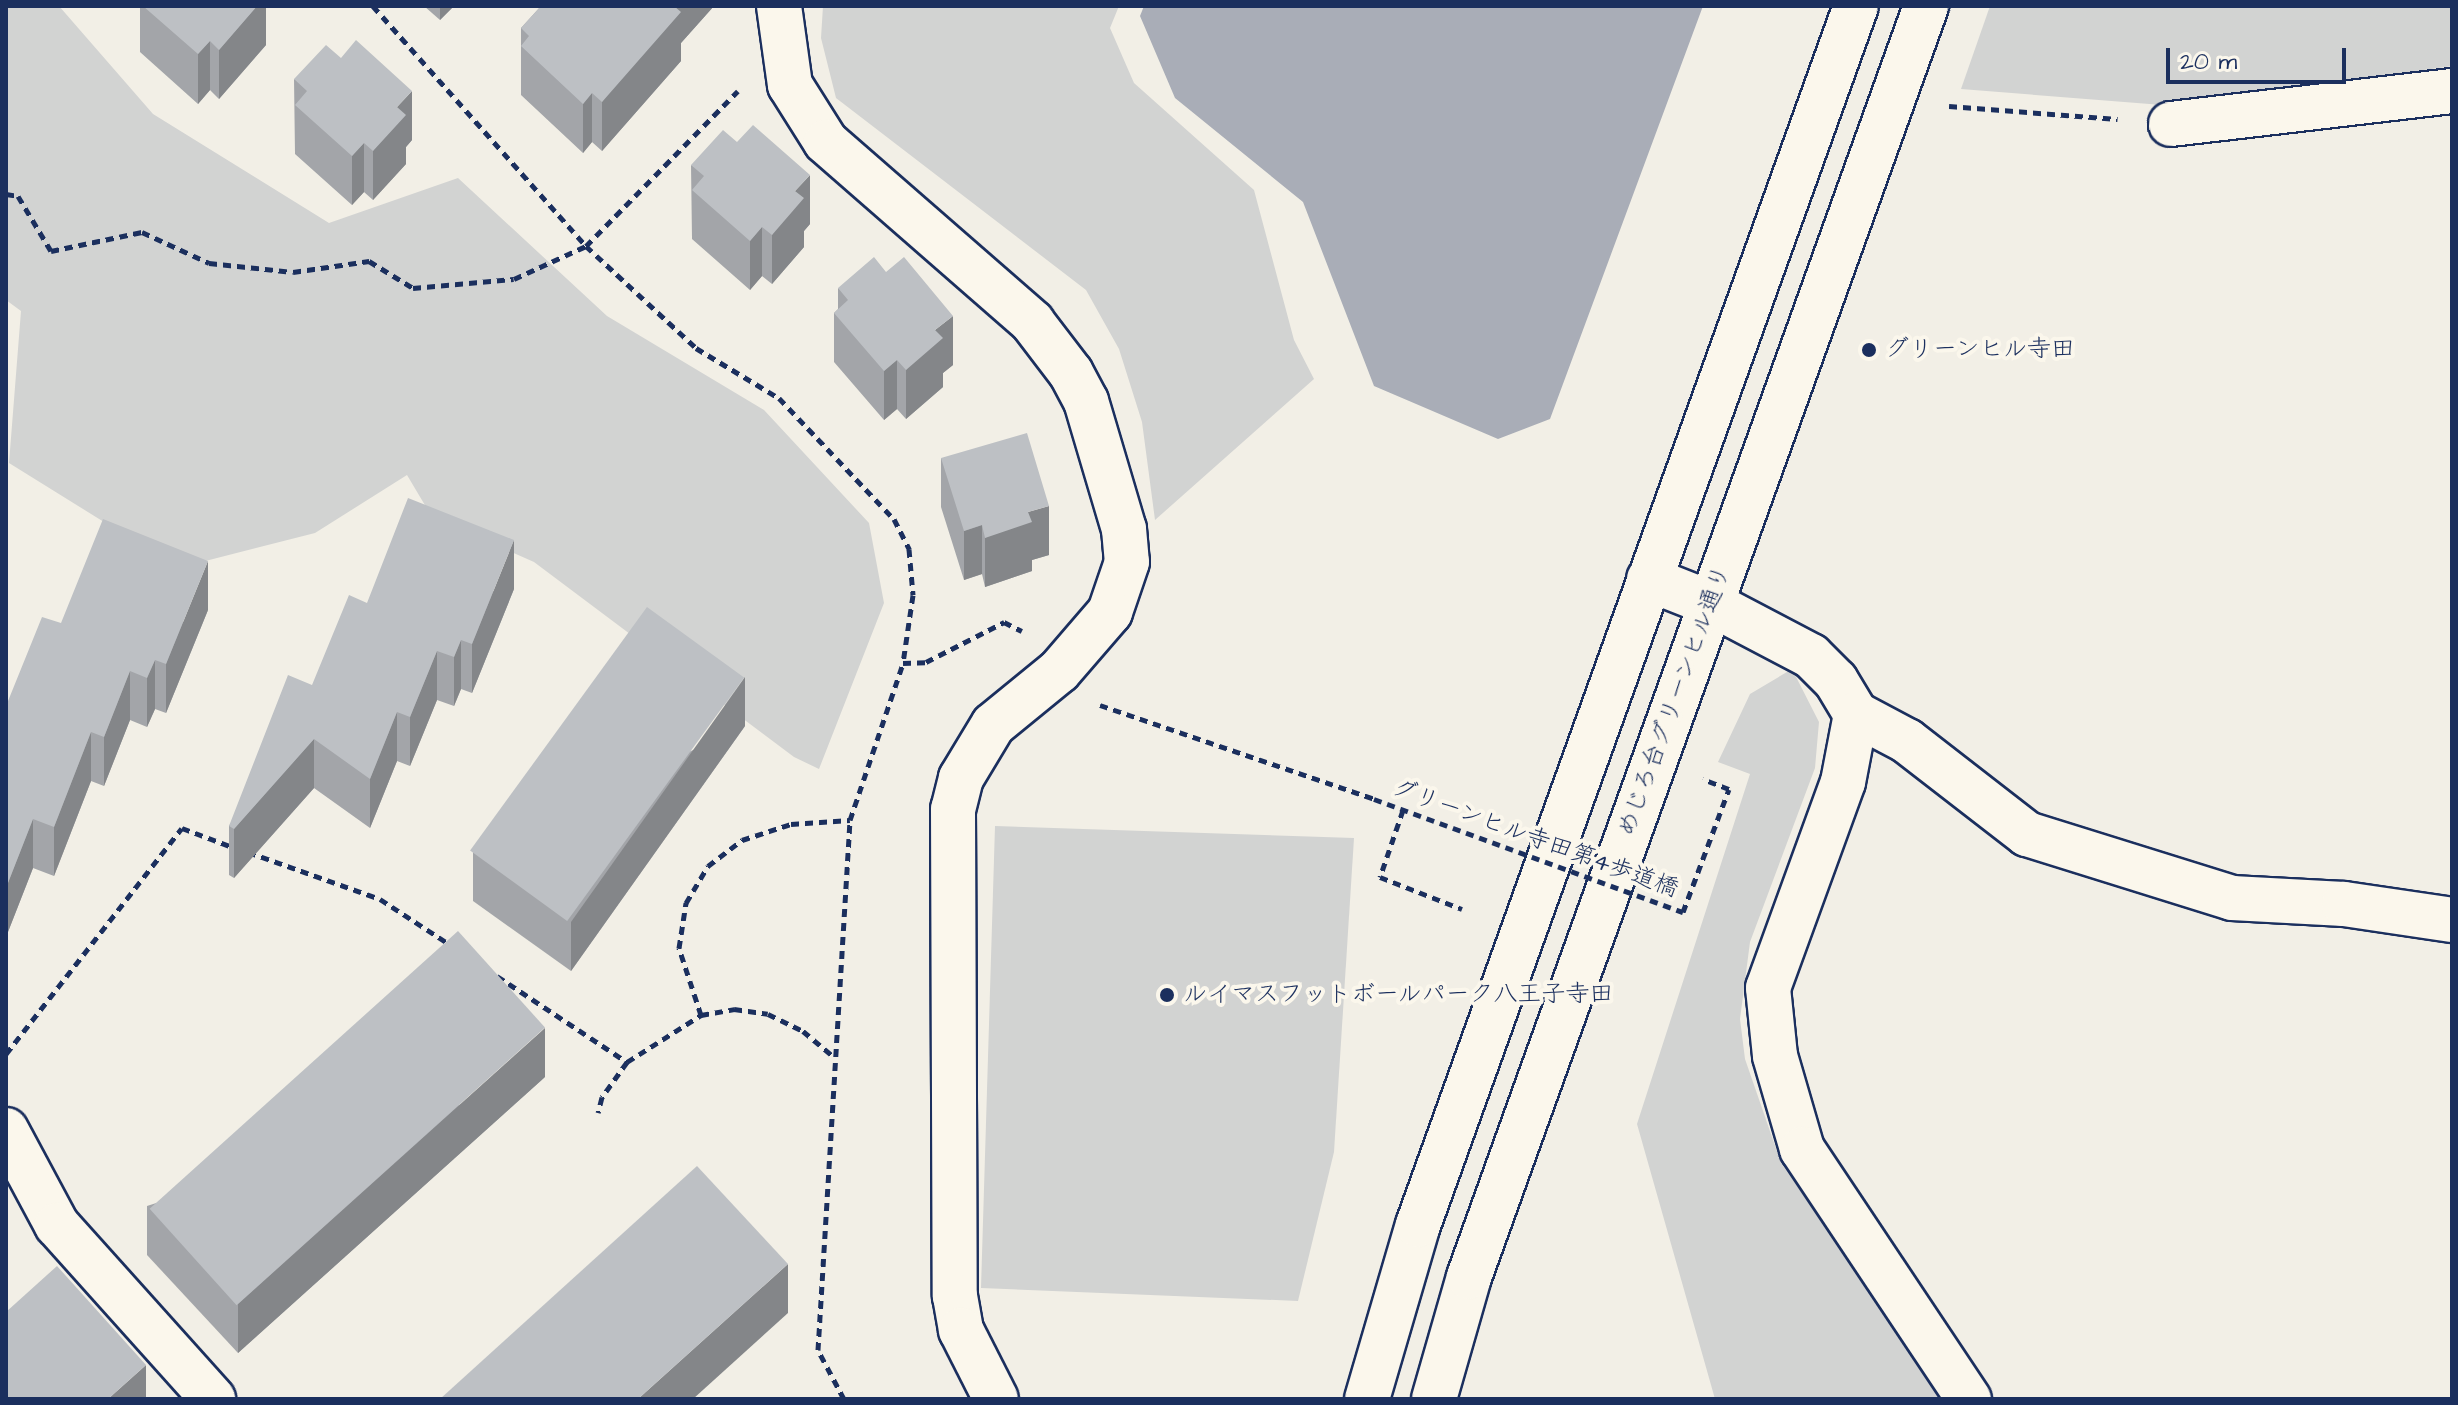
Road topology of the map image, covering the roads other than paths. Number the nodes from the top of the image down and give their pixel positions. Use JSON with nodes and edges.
{"nodes":[{"id":1,"x":1856,"y":6,"type":"edge"},
{"id":2,"x":1926,"y":6,"type":"edge"},
{"id":3,"x":781,"y":26,"type":"edge"},
{"id":4,"x":2452,"y":91,"type":"edge"},
{"id":5,"x":2171,"y":124,"type":"road end"},
{"id":6,"x":1649,"y":579,"type":"junction"},
{"id":7,"x":1710,"y":603,"type":"junction"},
{"id":8,"x":1856,"y":714,"type":"junction"},
{"id":9,"x":2452,"y":920,"type":"edge"},
{"id":10,"x":6,"y":1130,"type":"edge"},
{"id":11,"x":213,"y":1399,"type":"edge"},
{"id":12,"x":996,"y":1399,"type":"edge"},
{"id":13,"x":1367,"y":1399,"type":"edge"},
{"id":14,"x":1434,"y":1399,"type":"edge"},
{"id":15,"x":1969,"y":1399,"type":"edge"}],
"edges":[{"from":1,"to":6,"type":"street"},
{"from":2,"to":7,"type":"street","name":"めじろ台グリーンヒル通り"},
{"from":3,"to":12,"type":"street"},
{"from":4,"to":5,"type":"street"},
{"from":6,"to":7,"type":"street"},
{"from":6,"to":13,"type":"street"},
{"from":7,"to":8,"type":"street"},
{"from":7,"to":14,"type":"street","name":"めじろ台グリーンヒル通り"},
{"from":8,"to":9,"type":"street"},
{"from":8,"to":15,"type":"street"},
{"from":10,"to":11,"type":"street"}]}
